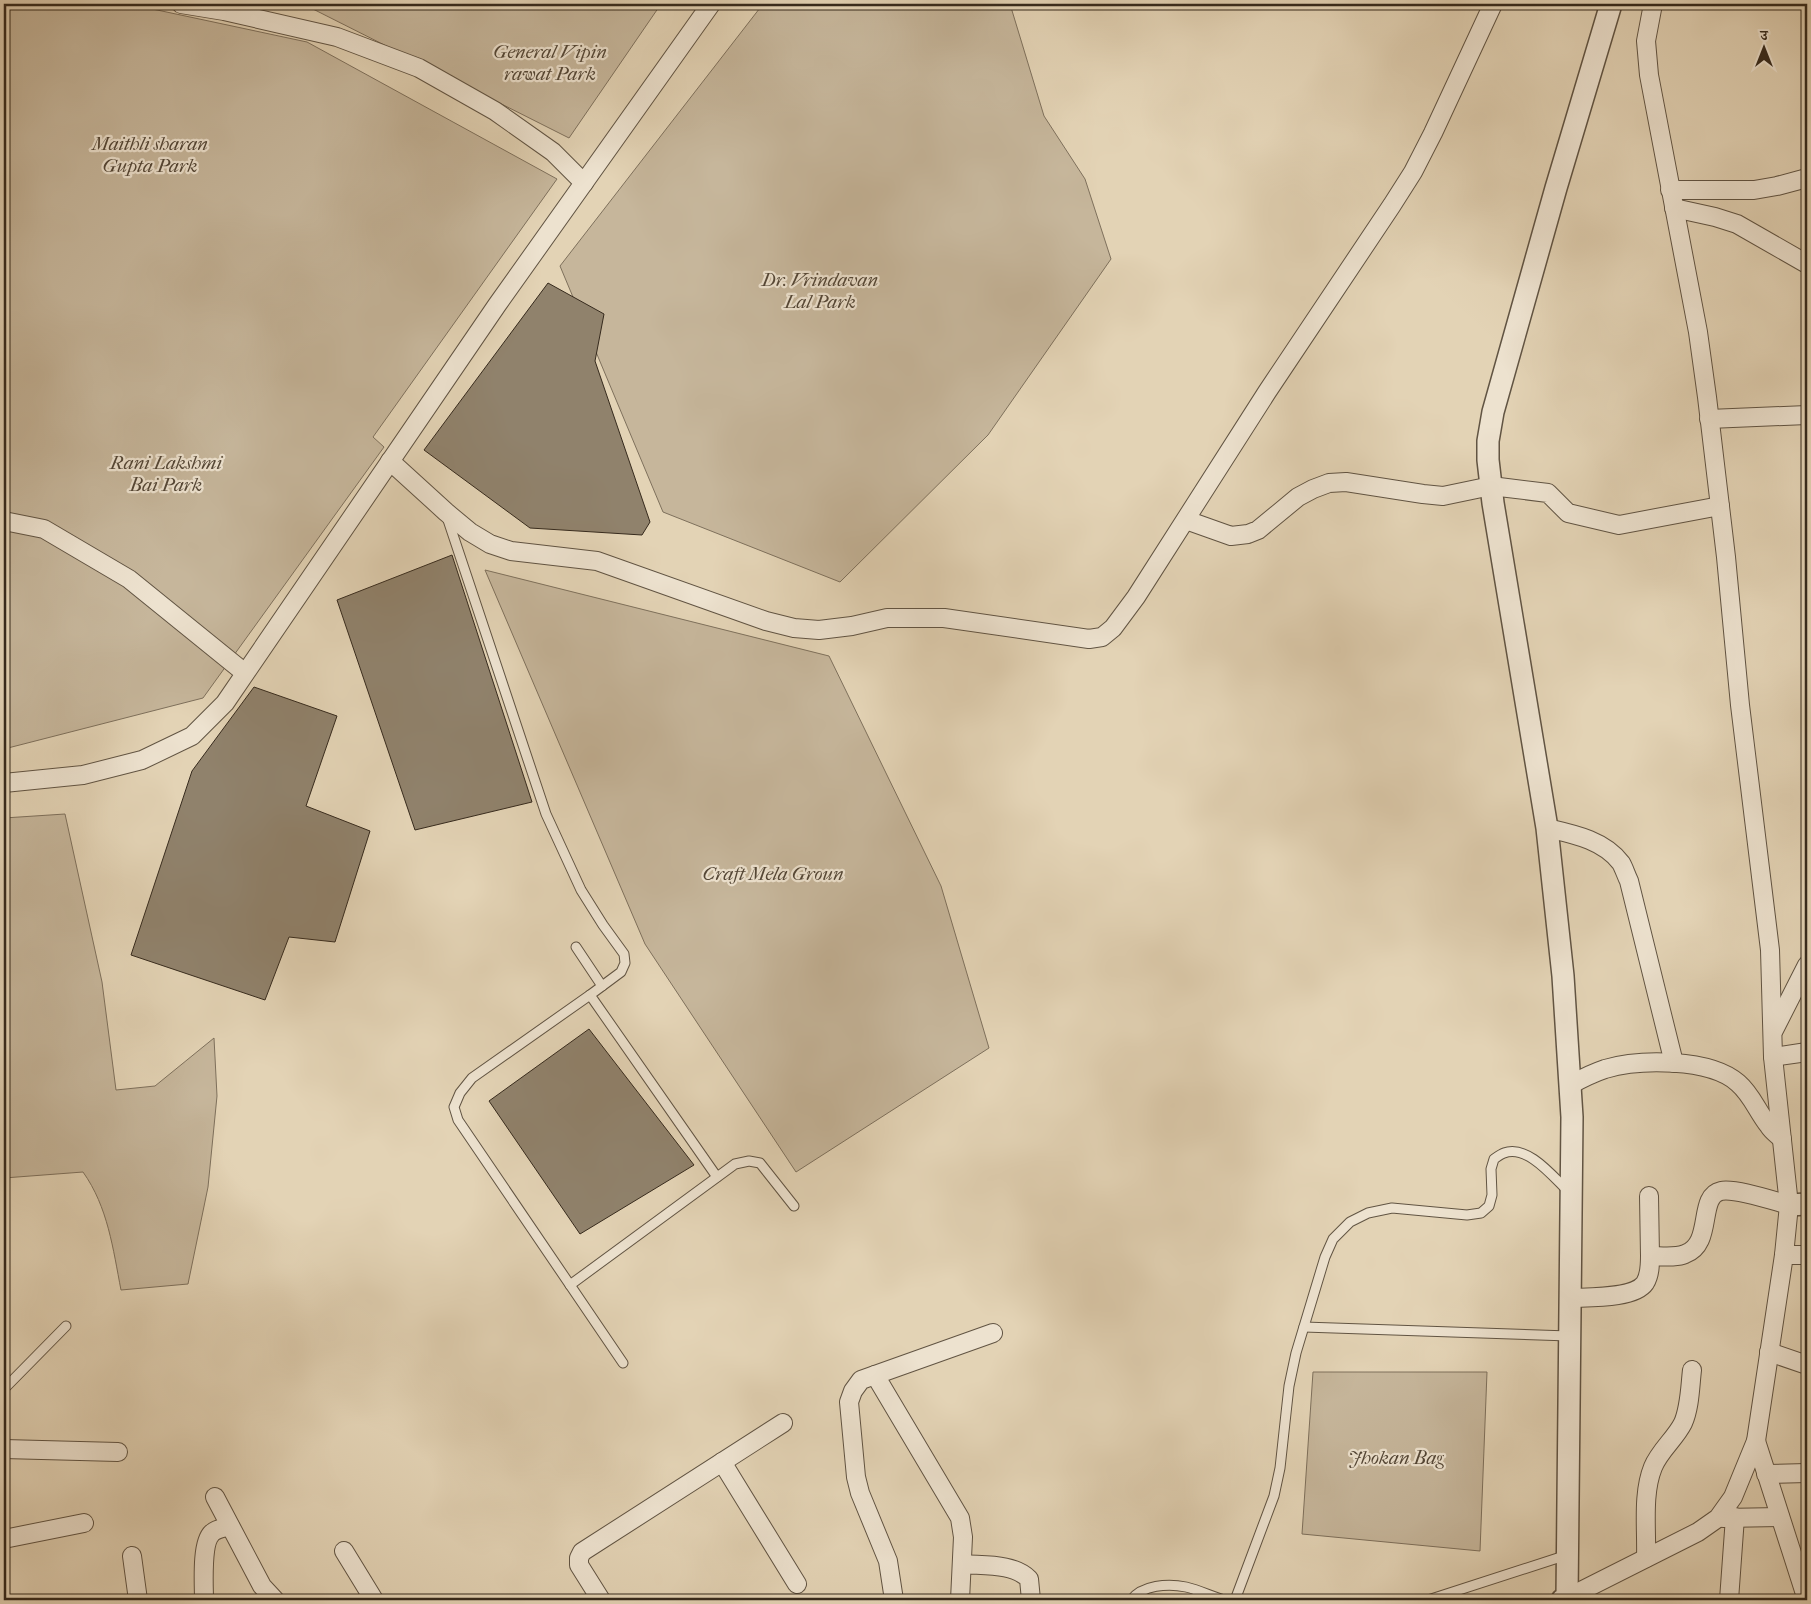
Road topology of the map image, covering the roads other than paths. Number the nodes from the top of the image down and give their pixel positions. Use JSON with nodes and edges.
{"nodes":[{"id":1,"x":182,"y":4,"type":"edge"},
{"id":2,"x":711,"y":4,"type":"edge"},
{"id":3,"x":1493,"y":4,"type":"edge"},
{"id":4,"x":1611,"y":4,"type":"edge"},
{"id":5,"x":1653,"y":4,"type":"edge"},
{"id":6,"x":1807,"y":178,"type":"edge"},
{"id":7,"x":584,"y":183,"type":"junction"},
{"id":8,"x":1670,"y":190,"type":"junction"},
{"id":9,"x":1674,"y":208,"type":"junction"},
{"id":10,"x":1807,"y":264,"type":"edge"},
{"id":11,"x":1807,"y":415,"type":"edge"},
{"id":12,"x":1709,"y":419,"type":"junction"},
{"id":13,"x":390,"y":462,"type":"junction"},
{"id":14,"x":1491,"y":486,"type":"junction"},
{"id":15,"x":1720,"y":506,"type":"junction"},
{"id":16,"x":446,"y":512,"type":"junction"},
{"id":17,"x":1186,"y":520,"type":"junction"},
{"id":18,"x":4,"y":521,"type":"edge"},
{"id":19,"x":246,"y":673,"type":"junction"},
{"id":20,"x":4,"y":783,"type":"edge"},
{"id":21,"x":1546,"y":828,"type":"junction"},
{"id":22,"x":576,"y":947,"type":"dead end"},
{"id":23,"x":1807,"y":965,"type":"edge"},
{"id":24,"x":602,"y":986,"type":"junction"},
{"id":25,"x":590,"y":995,"type":"junction"},
{"id":26,"x":1773,"y":1033,"type":"junction"},
{"id":27,"x":1807,"y":1052,"type":"edge"},
{"id":28,"x":1773,"y":1056,"type":"junction"},
{"id":29,"x":1674,"y":1063,"type":"junction"},
{"id":30,"x":1570,"y":1085,"type":"junction"},
{"id":31,"x":1782,"y":1139,"type":"junction"},
{"id":32,"x":717,"y":1177,"type":"junction"},
{"id":33,"x":1571,"y":1194,"type":"junction"},
{"id":34,"x":1649,"y":1196,"type":"dead end"},
{"id":35,"x":1798,"y":1204,"type":"edge"},
{"id":36,"x":794,"y":1206,"type":"dead end"},
{"id":37,"x":1784,"y":1255,"type":"junction"},
{"id":38,"x":1807,"y":1255,"type":"edge"},
{"id":39,"x":1650,"y":1256,"type":"junction"},
{"id":40,"x":570,"y":1285,"type":"junction"},
{"id":41,"x":1570,"y":1298,"type":"junction"},
{"id":42,"x":66,"y":1326,"type":"dead end"},
{"id":43,"x":1304,"y":1327,"type":"junction"},
{"id":44,"x":993,"y":1333,"type":"dead end"},
{"id":45,"x":1570,"y":1336,"type":"junction"},
{"id":46,"x":1769,"y":1352,"type":"junction"},
{"id":47,"x":623,"y":1363,"type":"dead end"},
{"id":48,"x":1807,"y":1365,"type":"edge"},
{"id":49,"x":1692,"y":1370,"type":"dead end"},
{"id":50,"x":875,"y":1375,"type":"junction"},
{"id":51,"x":4,"y":1388,"type":"edge"},
{"id":52,"x":783,"y":1423,"type":"dead end"},
{"id":53,"x":1756,"y":1441,"type":"junction"},
{"id":54,"x":4,"y":1449,"type":"edge"},
{"id":55,"x":118,"y":1452,"type":"dead end"},
{"id":56,"x":722,"y":1462,"type":"junction"},
{"id":57,"x":1807,"y":1473,"type":"edge"},
{"id":58,"x":1766,"y":1474,"type":"junction"},
{"id":59,"x":215,"y":1496,"type":"dead end"},
{"id":60,"x":1780,"y":1516,"type":"junction"},
{"id":61,"x":1726,"y":1518,"type":"junction"},
{"id":62,"x":84,"y":1524,"type":"dead end"},
{"id":63,"x":230,"y":1526,"type":"junction"},
{"id":64,"x":4,"y":1539,"type":"edge"},
{"id":65,"x":344,"y":1551,"type":"dead end"},
{"id":66,"x":1567,"y":1555,"type":"junction"},
{"id":67,"x":132,"y":1556,"type":"dead end"},
{"id":68,"x":1646,"y":1558,"type":"junction"},
{"id":69,"x":962,"y":1564,"type":"junction"},
{"id":70,"x":797,"y":1584,"type":"dead end"},
{"id":71,"x":1564,"y":1599,"type":"edge"},
{"id":72,"x":138,"y":1600,"type":"edge"},
{"id":73,"x":204,"y":1600,"type":"edge"},
{"id":74,"x":275,"y":1600,"type":"edge"},
{"id":75,"x":374,"y":1600,"type":"edge"},
{"id":76,"x":602,"y":1600,"type":"edge"},
{"id":77,"x":894,"y":1600,"type":"edge"},
{"id":78,"x":960,"y":1600,"type":"edge"},
{"id":79,"x":1031,"y":1600,"type":"edge"},
{"id":80,"x":1131,"y":1600,"type":"edge"},
{"id":81,"x":1224,"y":1600,"type":"edge"},
{"id":82,"x":1235,"y":1600,"type":"edge"},
{"id":83,"x":1428,"y":1600,"type":"edge"},
{"id":84,"x":1730,"y":1600,"type":"edge"},
{"id":85,"x":1807,"y":1600,"type":"edge"}],
"edges":[{"from":1,"to":7,"type":"street"},
{"from":2,"to":7,"type":"street"},
{"from":3,"to":17,"type":"street"},
{"from":4,"to":14,"type":"street"},
{"from":5,"to":8,"type":"street"},
{"from":6,"to":8,"type":"street"},
{"from":7,"to":13,"type":"street"},
{"from":8,"to":9,"type":"street"},
{"from":9,"to":10,"type":"street"},
{"from":9,"to":12,"type":"street"},
{"from":11,"to":12,"type":"street"},
{"from":12,"to":15,"type":"street"},
{"from":13,"to":16,"type":"street"},
{"from":13,"to":19,"type":"street"},
{"from":14,"to":15,"type":"street"},
{"from":14,"to":17,"type":"street"},
{"from":14,"to":21,"type":"street"},
{"from":15,"to":26,"type":"street"},
{"from":16,"to":17,"type":"street"},
{"from":16,"to":24,"type":"lane"},
{"from":18,"to":19,"type":"street"},
{"from":19,"to":20,"type":"street"},
{"from":21,"to":29,"type":"street"},
{"from":21,"to":30,"type":"street"},
{"from":22,"to":24,"type":"lane"},
{"from":23,"to":26,"type":"street"},
{"from":24,"to":25,"type":"lane"},
{"from":25,"to":32,"type":"lane"},
{"from":25,"to":40,"type":"lane"},
{"from":26,"to":28,"type":"street"},
{"from":27,"to":28,"type":"street"},
{"from":28,"to":31,"type":"street"},
{"from":29,"to":30,"type":"street"},
{"from":29,"to":31,"type":"street"},
{"from":30,"to":33,"type":"street"},
{"from":31,"to":35,"type":"street"},
{"from":32,"to":36,"type":"lane"},
{"from":32,"to":40,"type":"lane"},
{"from":33,"to":41,"type":"street"},
{"from":33,"to":43,"type":"lane"},
{"from":34,"to":39,"type":"street"},
{"from":35,"to":37,"type":"street"},
{"from":35,"to":39,"type":"street"},
{"from":37,"to":38,"type":"street"},
{"from":37,"to":46,"type":"street"},
{"from":39,"to":41,"type":"street"},
{"from":40,"to":47,"type":"lane"},
{"from":41,"to":45,"type":"street"},
{"from":42,"to":51,"type":"lane"},
{"from":43,"to":45,"type":"lane"},
{"from":43,"to":82,"type":"lane"},
{"from":44,"to":50,"type":"street"},
{"from":45,"to":66,"type":"street"},
{"from":46,"to":48,"type":"street"},
{"from":46,"to":53,"type":"street"},
{"from":49,"to":68,"type":"street"},
{"from":50,"to":69,"type":"street"},
{"from":50,"to":77,"type":"street"},
{"from":52,"to":56,"type":"street"},
{"from":53,"to":58,"type":"street"},
{"from":53,"to":61,"type":"street"},
{"from":54,"to":55,"type":"street"},
{"from":56,"to":70,"type":"street"},
{"from":56,"to":76,"type":"street"},
{"from":57,"to":58,"type":"street"},
{"from":58,"to":60,"type":"street"},
{"from":59,"to":63,"type":"street"},
{"from":60,"to":61,"type":"street"},
{"from":60,"to":85,"type":"street"},
{"from":61,"to":68,"type":"street"},
{"from":61,"to":84,"type":"street"},
{"from":62,"to":64,"type":"street"},
{"from":63,"to":73,"type":"street"},
{"from":63,"to":74,"type":"street"},
{"from":65,"to":75,"type":"street"},
{"from":66,"to":71,"type":"street"},
{"from":66,"to":83,"type":"lane"},
{"from":67,"to":72,"type":"street"},
{"from":68,"to":71,"type":"street"},
{"from":69,"to":78,"type":"street"},
{"from":69,"to":79,"type":"street"},
{"from":80,"to":81,"type":"lane"}]}
